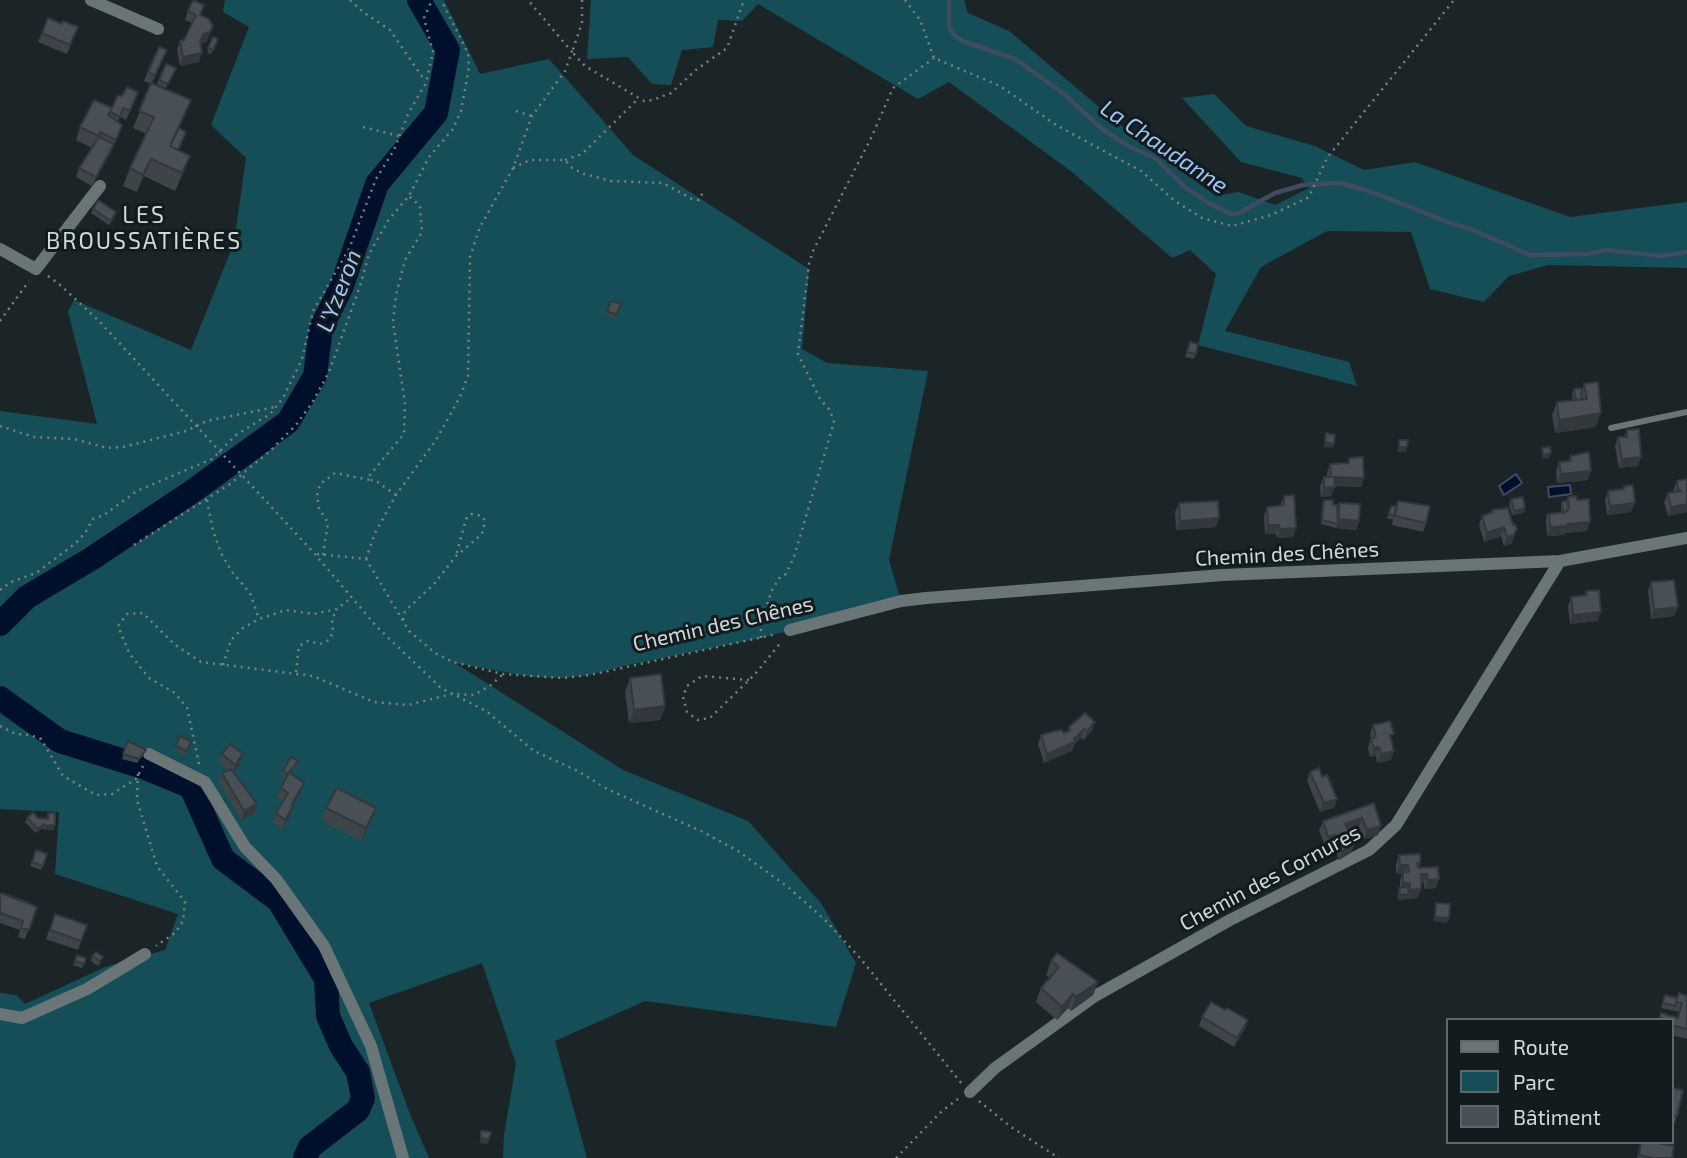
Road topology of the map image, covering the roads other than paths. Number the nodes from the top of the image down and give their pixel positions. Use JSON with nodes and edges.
{"nodes":[{"id":1,"x":91,"y":0,"type":"edge"},
{"id":2,"x":158,"y":29,"type":"dead end"},
{"id":3,"x":100,"y":186,"type":"dead end"},
{"id":4,"x":0,"y":249,"type":"edge"},
{"id":5,"x":1687,"y":411,"type":"edge"},
{"id":6,"x":1611,"y":428,"type":"dead end"},
{"id":7,"x":1687,"y":538,"type":"edge"},
{"id":8,"x":1560,"y":561,"type":"junction"},
{"id":9,"x":790,"y":630,"type":"road end"},
{"id":10,"x":149,"y":754,"type":"edge"},
{"id":11,"x":145,"y":954,"type":"road end"},
{"id":12,"x":0,"y":1014,"type":"edge"},
{"id":13,"x":971,"y":1092,"type":"road end"},
{"id":14,"x":403,"y":1158,"type":"edge"}],
"edges":[{"from":1,"to":2,"type":"street"},
{"from":3,"to":4,"type":"street"},
{"from":5,"to":6,"type":"lane"},
{"from":7,"to":8,"type":"street"},
{"from":8,"to":9,"type":"street","name":"Chemin des Chênes"},
{"from":8,"to":13,"type":"street","name":"Chemin des Cornures"},
{"from":10,"to":14,"type":"street"},
{"from":11,"to":12,"type":"street"}]}
